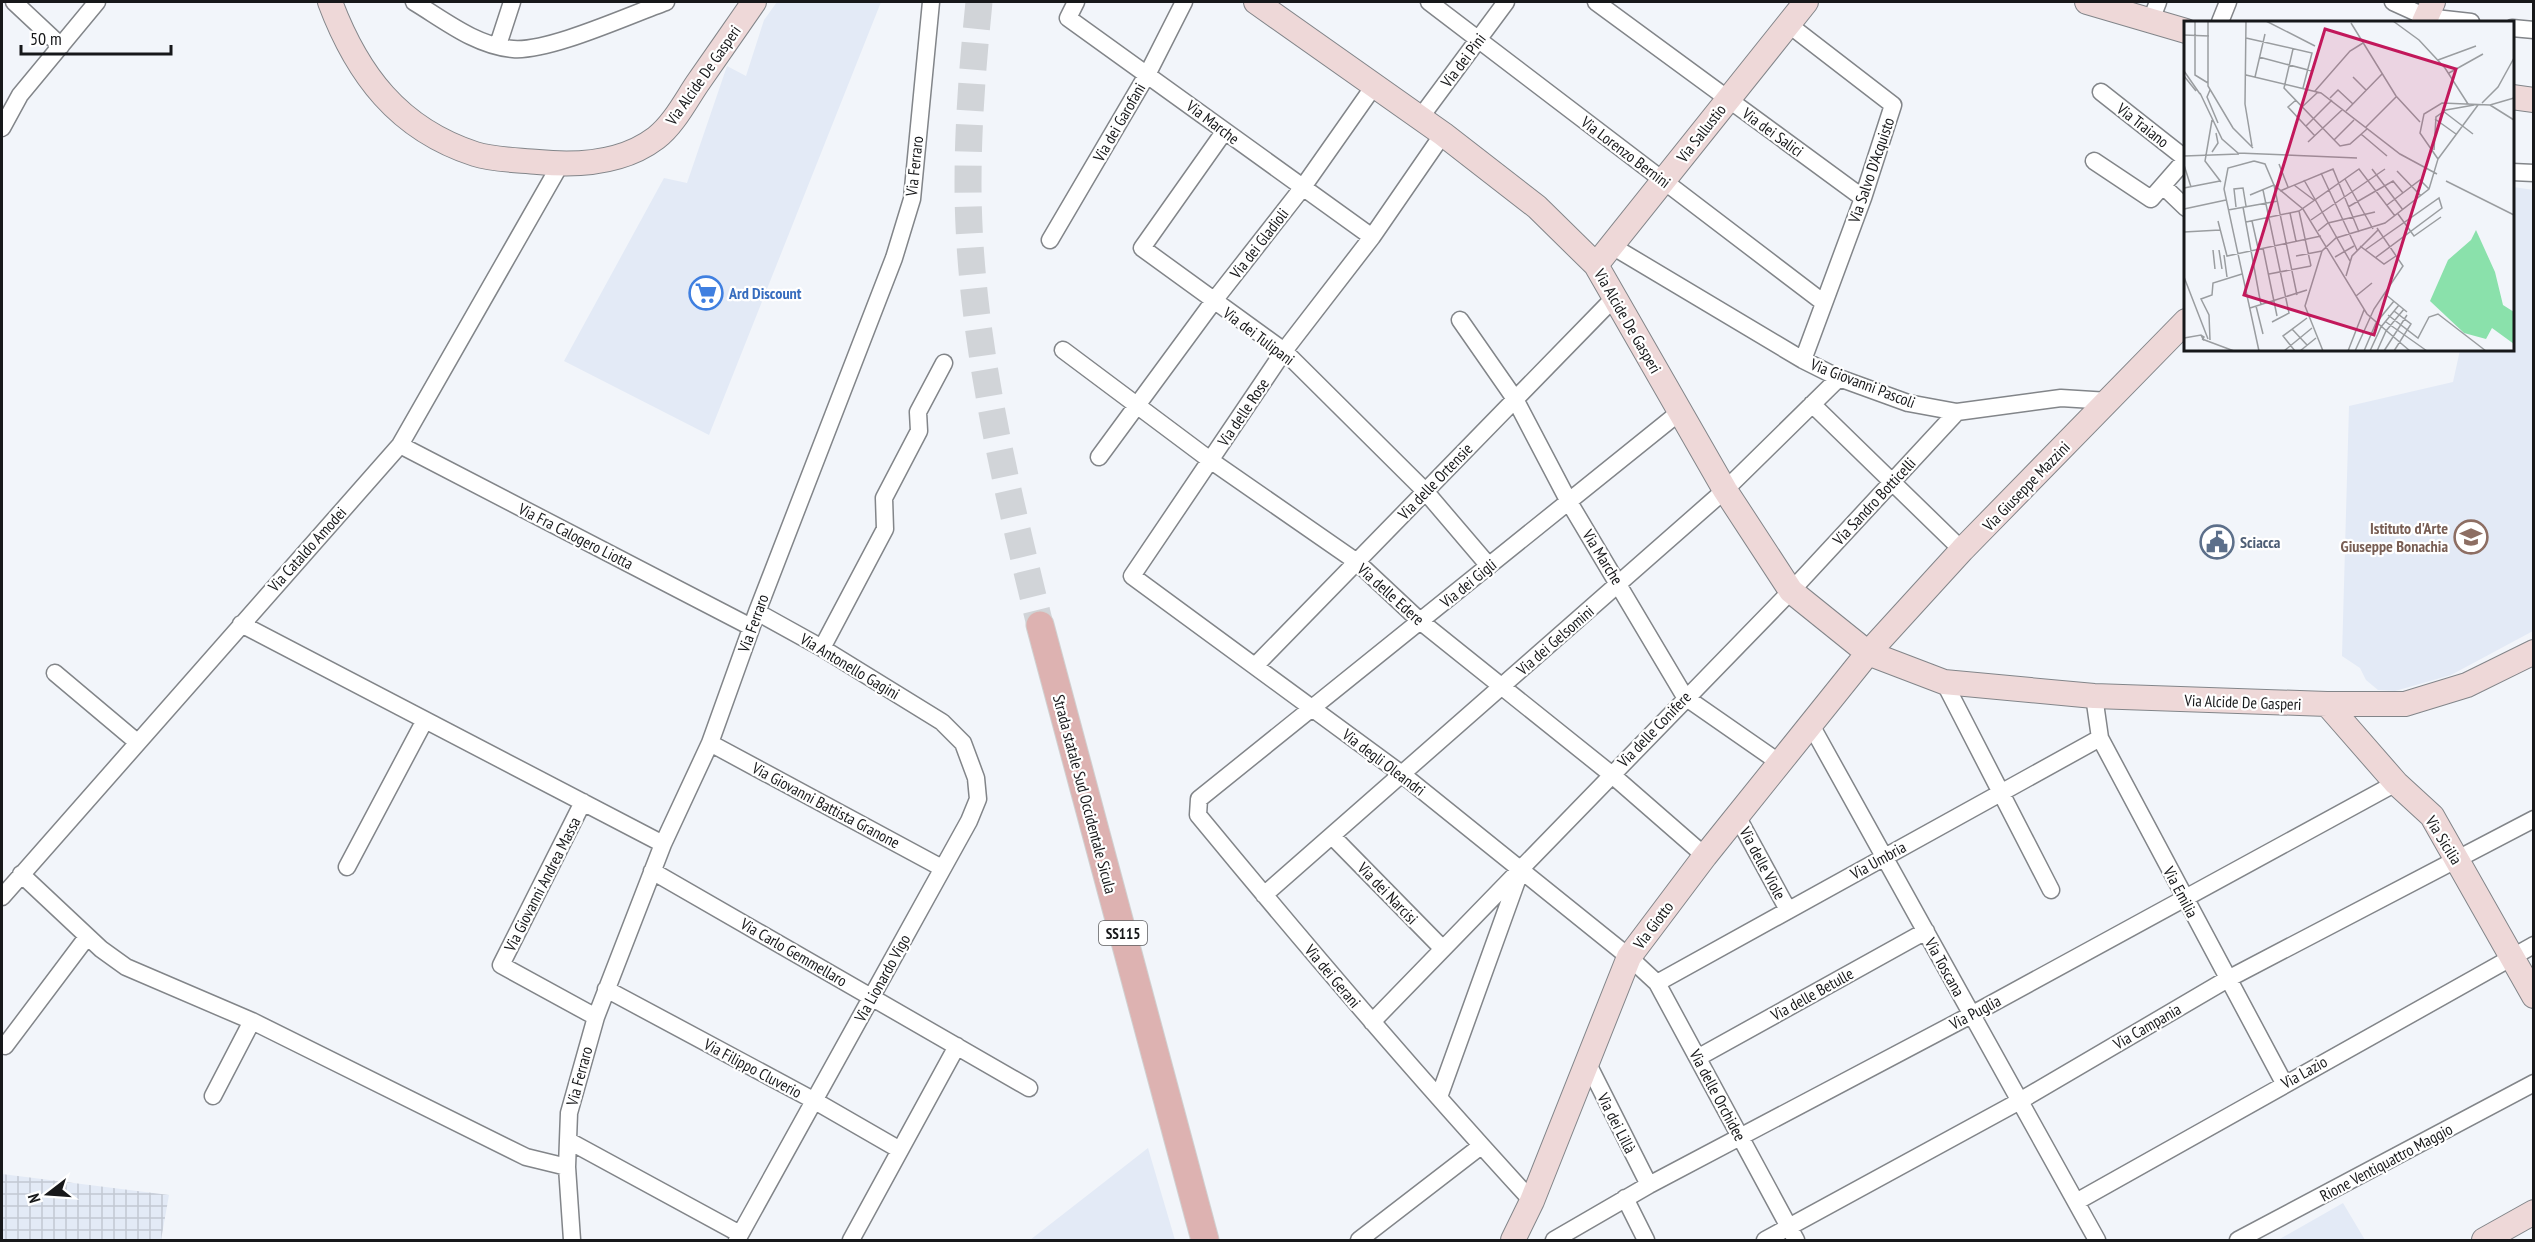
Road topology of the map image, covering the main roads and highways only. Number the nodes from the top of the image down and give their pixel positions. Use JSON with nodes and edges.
{"nodes":[{"id":1,"x":1040,"y":625,"type":"tunnel mouth"},
{"id":2,"x":1205,"y":1240,"type":"edge"}],
"edges":[{"from":1,"to":2,"type":"main road","name":"Strada statale Sud Occidentale Sicula","number":"SS115"}]}
